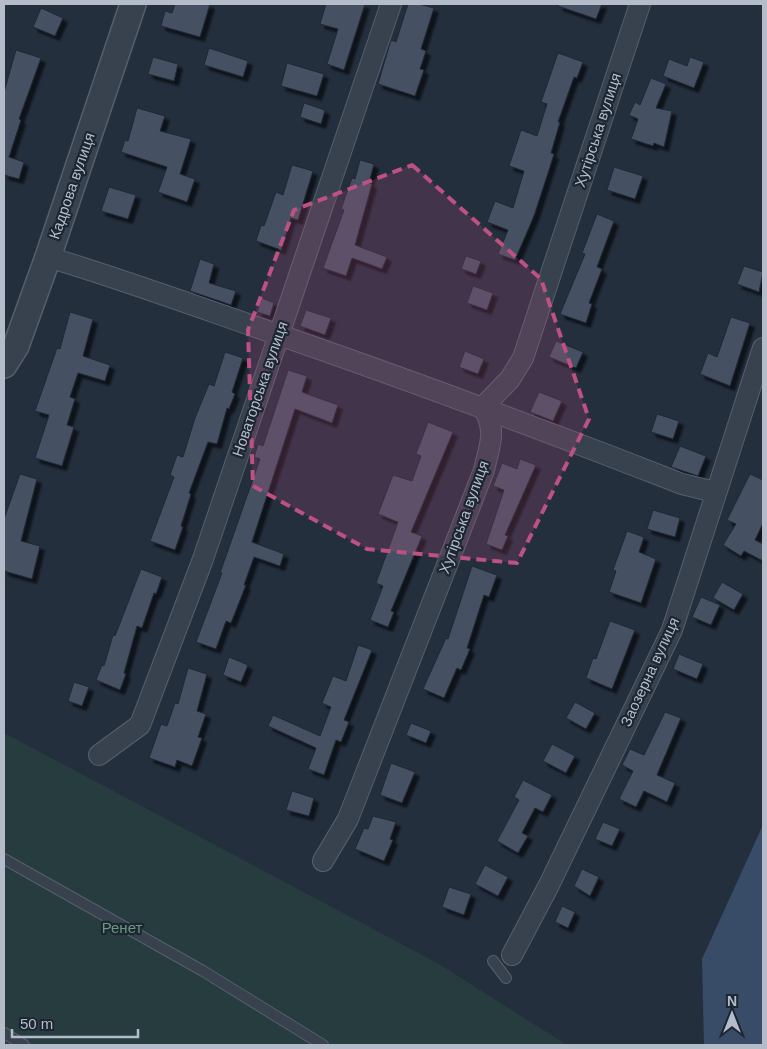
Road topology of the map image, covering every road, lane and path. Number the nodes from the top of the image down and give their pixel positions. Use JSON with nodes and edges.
{"nodes":[{"id":1,"x":133,"y":4,"type":"edge"},
{"id":2,"x":391,"y":4,"type":"edge"},
{"id":3,"x":640,"y":4,"type":"edge"},
{"id":4,"x":48,"y":257,"type":"junction"},
{"id":5,"x":279,"y":334,"type":"junction"},
{"id":6,"x":763,"y":348,"type":"edge"},
{"id":7,"x":4,"y":366,"type":"edge"},
{"id":8,"x":483,"y":407,"type":"junction"},
{"id":9,"x":715,"y":492,"type":"junction"},
{"id":10,"x":99,"y":755,"type":"dead end"},
{"id":11,"x":4,"y":859,"type":"edge"},
{"id":12,"x":323,"y":861,"type":"dead end"},
{"id":13,"x":512,"y":955,"type":"dead end"},
{"id":14,"x":493,"y":960,"type":"dead end"},
{"id":15,"x":506,"y":978,"type":"dead end"},
{"id":16,"x":4,"y":1033,"type":"edge"},
{"id":17,"x":24,"y":1045,"type":"edge"},
{"id":18,"x":324,"y":1045,"type":"edge"}],
"edges":[{"from":1,"to":4,"type":"street","name":"Кадрова вулиця"},
{"from":2,"to":5,"type":"street","name":"Новаторська вулиця"},
{"from":3,"to":8,"type":"street","name":"Хутірська вулиця"},
{"from":4,"to":5,"type":"street"},
{"from":4,"to":7,"type":"street","name":"Кадрова вулиця"},
{"from":5,"to":8,"type":"street"},
{"from":5,"to":10,"type":"street","name":"Новаторська вулиця"},
{"from":6,"to":9,"type":"street","name":"Заозерна вулиця"},
{"from":8,"to":9,"type":"street"},
{"from":8,"to":12,"type":"street","name":"Хутірська вулиця"},
{"from":9,"to":13,"type":"street","name":"Заозерна вулиця"},
{"from":11,"to":18,"type":"lane"},
{"from":14,"to":15,"type":"lane"},
{"from":16,"to":17,"type":"lane"}]}
